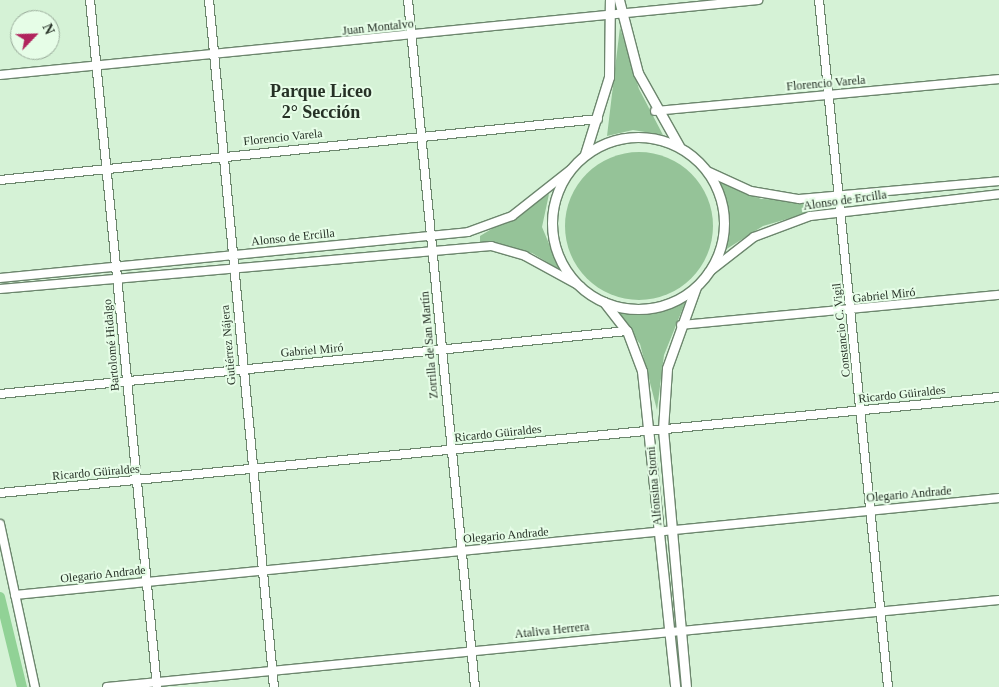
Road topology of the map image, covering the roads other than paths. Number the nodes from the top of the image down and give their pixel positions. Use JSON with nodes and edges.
{"nodes":[{"id":1,"x":90,"y":0,"type":"edge"},
{"id":2,"x":209,"y":0,"type":"edge"},
{"id":3,"x":408,"y":0,"type":"edge"},
{"id":4,"x":610,"y":0,"type":"edge"},
{"id":5,"x":619,"y":0,"type":"edge"},
{"id":6,"x":758,"y":0,"type":"edge"},
{"id":7,"x":819,"y":0,"type":"edge"},
{"id":8,"x":616,"y":14,"type":"junction"},
{"id":9,"x":412,"y":35,"type":"junction"},
{"id":10,"x":214,"y":55,"type":"junction"},
{"id":11,"x":97,"y":66,"type":"junction"},
{"id":12,"x":0,"y":75,"type":"edge"},
{"id":13,"x":999,"y":80,"type":"edge"},
{"id":14,"x":828,"y":96,"type":"junction"},
{"id":15,"x":655,"y":111,"type":"junction"},
{"id":16,"x":598,"y":119,"type":"junction"},
{"id":17,"x":420,"y":135,"type":"junction"},
{"id":18,"x":679,"y":146,"type":"junction"},
{"id":19,"x":585,"y":154,"type":"junction"},
{"id":20,"x":224,"y":156,"type":"junction"},
{"id":21,"x":106,"y":168,"type":"junction"},
{"id":22,"x":570,"y":170,"type":"junction"},
{"id":23,"x":707,"y":171,"type":"junction"},
{"id":24,"x":0,"y":180,"type":"edge"},
{"id":25,"x":999,"y":181,"type":"edge"},
{"id":26,"x":999,"y":194,"type":"edge"},
{"id":27,"x":838,"y":196,"type":"junction"},
{"id":28,"x":840,"y":210,"type":"junction"},
{"id":29,"x":431,"y":236,"type":"junction"},
{"id":30,"x":432,"y":251,"type":"junction"},
{"id":31,"x":233,"y":256,"type":"junction"},
{"id":32,"x":116,"y":266,"type":"junction"},
{"id":33,"x":234,"y":268,"type":"junction"},
{"id":34,"x":709,"y":272,"type":"junction"},
{"id":35,"x":0,"y":278,"type":"edge"},
{"id":36,"x":117,"y":279,"type":"junction"},
{"id":37,"x":580,"y":286,"type":"junction"},
{"id":38,"x":696,"y":287,"type":"junction"},
{"id":39,"x":0,"y":289,"type":"edge"},
{"id":40,"x":999,"y":296,"type":"edge"},
{"id":41,"x":604,"y":302,"type":"junction"},
{"id":42,"x":851,"y":310,"type":"junction"},
{"id":43,"x":681,"y":325,"type":"junction"},
{"id":44,"x":627,"y":330,"type":"junction"},
{"id":45,"x":441,"y":350,"type":"junction"},
{"id":46,"x":242,"y":369,"type":"junction"},
{"id":47,"x":126,"y":381,"type":"junction"},
{"id":48,"x":0,"y":394,"type":"edge"},
{"id":49,"x":999,"y":397,"type":"edge"},
{"id":50,"x":861,"y":411,"type":"junction"},
{"id":51,"x":651,"y":429,"type":"junction"},
{"id":52,"x":662,"y":429,"type":"junction"},
{"id":53,"x":451,"y":450,"type":"junction"},
{"id":54,"x":253,"y":470,"type":"junction"},
{"id":55,"x":136,"y":482,"type":"junction"},
{"id":56,"x":0,"y":493,"type":"edge"},
{"id":57,"x":999,"y":498,"type":"edge"},
{"id":58,"x":870,"y":510,"type":"junction"},
{"id":59,"x":0,"y":524,"type":"edge"},
{"id":60,"x":672,"y":532,"type":"junction"},
{"id":61,"x":661,"y":533,"type":"junction"},
{"id":62,"x":462,"y":552,"type":"junction"},
{"id":63,"x":263,"y":570,"type":"junction"},
{"id":64,"x":148,"y":582,"type":"junction"},
{"id":65,"x":15,"y":595,"type":"junction"},
{"id":66,"x":999,"y":600,"type":"edge"},
{"id":67,"x":881,"y":611,"type":"junction"},
{"id":68,"x":681,"y":630,"type":"junction"},
{"id":69,"x":669,"y":631,"type":"junction"},
{"id":70,"x":471,"y":650,"type":"junction"},
{"id":71,"x":272,"y":670,"type":"junction"},
{"id":72,"x":157,"y":684,"type":"edge"},
{"id":73,"x":34,"y":687,"type":"edge"},
{"id":74,"x":108,"y":687,"type":"edge"},
{"id":75,"x":274,"y":687,"type":"edge"},
{"id":76,"x":475,"y":687,"type":"edge"},
{"id":77,"x":675,"y":687,"type":"edge"},
{"id":78,"x":686,"y":687,"type":"edge"},
{"id":79,"x":888,"y":687,"type":"edge"}],
"edges":[{"from":1,"to":11,"type":"street","name":"Bartolomé Hidalgo"},
{"from":2,"to":10,"type":"street","name":"Gutiérrez Nájera"},
{"from":3,"to":9,"type":"street","name":"Zorrilla de San Martín"},
{"from":4,"to":8,"type":"street"},
{"from":5,"to":8,"type":"street"},
{"from":6,"to":8,"type":"street","name":"Juan Montalvo"},
{"from":7,"to":14,"type":"street","name":"Constancio C. Vigil"},
{"from":8,"to":9,"type":"street","name":"Juan Montalvo"},
{"from":8,"to":15,"type":"street"},
{"from":8,"to":16,"type":"street"},
{"from":9,"to":10,"type":"street","name":"Juan Montalvo"},
{"from":9,"to":17,"type":"street","name":"Zorrilla de San Martín"},
{"from":10,"to":11,"type":"street","name":"Juan Montalvo"},
{"from":10,"to":20,"type":"street","name":"Gutiérrez Nájera"},
{"from":11,"to":12,"type":"street","name":"Juan Montalvo"},
{"from":11,"to":21,"type":"street","name":"Bartolomé Hidalgo"},
{"from":13,"to":14,"type":"street","name":"Florencio Varela"},
{"from":14,"to":15,"type":"street","name":"Florencio Varela"},
{"from":14,"to":27,"type":"street","name":"Constancio C. Vigil"},
{"from":15,"to":18,"type":"street"},
{"from":16,"to":17,"type":"street","name":"Florencio Varela"},
{"from":16,"to":19,"type":"street"},
{"from":17,"to":20,"type":"street","name":"Florencio Varela"},
{"from":17,"to":29,"type":"street","name":"Zorrilla de San Martín"},
{"from":18,"to":19,"type":"street"},
{"from":18,"to":23,"type":"street"},
{"from":19,"to":22,"type":"street"},
{"from":20,"to":21,"type":"street","name":"Florencio Varela"},
{"from":20,"to":31,"type":"street","name":"Gutiérrez Nájera"},
{"from":21,"to":24,"type":"street","name":"Florencio Varela"},
{"from":21,"to":32,"type":"street","name":"Bartolomé Hidalgo"},
{"from":22,"to":29,"type":"street","name":"Alonso de Ercilla"},
{"from":22,"to":37,"type":"street"},
{"from":23,"to":27,"type":"street","name":"Alonso de Ercilla"},
{"from":23,"to":34,"type":"street"},
{"from":25,"to":27,"type":"street","name":"Alonso de Ercilla"},
{"from":26,"to":28,"type":"street","name":"Alonso de Ercilla"},
{"from":27,"to":28,"type":"street","name":"Constancio C. Vigil"},
{"from":28,"to":34,"type":"street","name":"Alonso de Ercilla"},
{"from":28,"to":42,"type":"street","name":"Constancio C. Vigil"},
{"from":29,"to":30,"type":"street","name":"Zorrilla de San Martín"},
{"from":29,"to":31,"type":"street","name":"Alonso de Ercilla"},
{"from":30,"to":33,"type":"street","name":"Alonso de Ercilla"},
{"from":30,"to":37,"type":"street","name":"Alonso de Ercilla"},
{"from":30,"to":45,"type":"street","name":"Zorrilla de San Martín"},
{"from":31,"to":32,"type":"street","name":"Alonso de Ercilla"},
{"from":31,"to":33,"type":"street","name":"Gutiérrez Nájera"},
{"from":32,"to":35,"type":"street","name":"Alonso de Ercilla"},
{"from":32,"to":36,"type":"street","name":"Bartolomé Hidalgo"},
{"from":33,"to":36,"type":"street","name":"Alonso de Ercilla"},
{"from":33,"to":46,"type":"street","name":"Gutiérrez Nájera"},
{"from":34,"to":38,"type":"street"},
{"from":36,"to":39,"type":"street","name":"Alonso de Ercilla"},
{"from":36,"to":47,"type":"street","name":"Bartolomé Hidalgo"},
{"from":37,"to":41,"type":"street"},
{"from":38,"to":41,"type":"street"},
{"from":38,"to":43,"type":"street","name":"Alfonsina Storni"},
{"from":40,"to":42,"type":"street","name":"Gabriel Miró"},
{"from":41,"to":44,"type":"street","name":"Alfonsina Storni"},
{"from":42,"to":43,"type":"street","name":"Gabriel Miró"},
{"from":42,"to":50,"type":"street","name":"Constancio C. Vigil"},
{"from":43,"to":52,"type":"street","name":"Alfonsina Storni"},
{"from":44,"to":45,"type":"street","name":"Gabriel Miró"},
{"from":44,"to":51,"type":"street","name":"Alfonsina Storni"},
{"from":45,"to":46,"type":"street","name":"Gabriel Miró"},
{"from":45,"to":53,"type":"street","name":"Zorrilla de San Martín"},
{"from":46,"to":47,"type":"street","name":"Gabriel Miró"},
{"from":46,"to":54,"type":"street","name":"Gutiérrez Nájera"},
{"from":47,"to":48,"type":"street","name":"Gabriel Miró"},
{"from":47,"to":55,"type":"street","name":"Bartolomé Hidalgo"},
{"from":49,"to":50,"type":"street","name":"Ricardo Güiraldes"},
{"from":50,"to":52,"type":"street","name":"Ricardo Güiraldes"},
{"from":50,"to":58,"type":"street","name":"Constancio C. Vigil"},
{"from":51,"to":52,"type":"street","name":"Ricardo Güiraldes"},
{"from":51,"to":53,"type":"street","name":"Ricardo Güiraldes"},
{"from":51,"to":61,"type":"street","name":"Alfonsina Storni"},
{"from":52,"to":60,"type":"street","name":"Alfonsina Storni"},
{"from":53,"to":54,"type":"street","name":"Ricardo Güiraldes"},
{"from":53,"to":62,"type":"street","name":"Zorrilla de San Martín"},
{"from":54,"to":55,"type":"street","name":"Ricardo Güiraldes"},
{"from":54,"to":63,"type":"street","name":"Gutiérrez Nájera"},
{"from":55,"to":56,"type":"street","name":"Ricardo Güiraldes"},
{"from":55,"to":64,"type":"street","name":"Bartolomé Hidalgo"},
{"from":57,"to":58,"type":"street","name":"Olegario Andrade"},
{"from":58,"to":60,"type":"street","name":"Olegario Andrade"},
{"from":58,"to":67,"type":"street","name":"Constancio C. Vigil"},
{"from":59,"to":65,"type":"street"},
{"from":60,"to":61,"type":"street","name":"Olegario Andrade"},
{"from":60,"to":68,"type":"street","name":"Alfonsina Storni"},
{"from":61,"to":62,"type":"street","name":"Olegario Andrade"},
{"from":61,"to":69,"type":"street","name":"Alfonsina Storni"},
{"from":62,"to":63,"type":"street","name":"Olegario Andrade"},
{"from":62,"to":70,"type":"street","name":"Zorrilla de San Martín"},
{"from":63,"to":64,"type":"street","name":"Olegario Andrade"},
{"from":63,"to":71,"type":"street","name":"Gutiérrez Nájera"},
{"from":64,"to":65,"type":"street","name":"Olegario Andrade"},
{"from":64,"to":72,"type":"street","name":"Bartolomé Hidalgo"},
{"from":65,"to":73,"type":"street"},
{"from":66,"to":67,"type":"street","name":"Ataliva Herrera"},
{"from":67,"to":68,"type":"street","name":"Ataliva Herrera"},
{"from":67,"to":79,"type":"street","name":"Constancio C. Vigil"},
{"from":68,"to":69,"type":"street","name":"Ataliva Herrera"},
{"from":68,"to":78,"type":"street","name":"Alfonsina Storni"},
{"from":69,"to":70,"type":"street","name":"Ataliva Herrera"},
{"from":69,"to":77,"type":"street","name":"Alfonsina Storni"},
{"from":70,"to":71,"type":"street","name":"Ataliva Herrera"},
{"from":70,"to":76,"type":"street","name":"Zorrilla de San Martín"},
{"from":71,"to":72,"type":"street","name":"Ataliva Herrera"},
{"from":71,"to":75,"type":"street","name":"Gutiérrez Nájera"},
{"from":72,"to":74,"type":"street","name":"Ataliva Herrera"}]}
